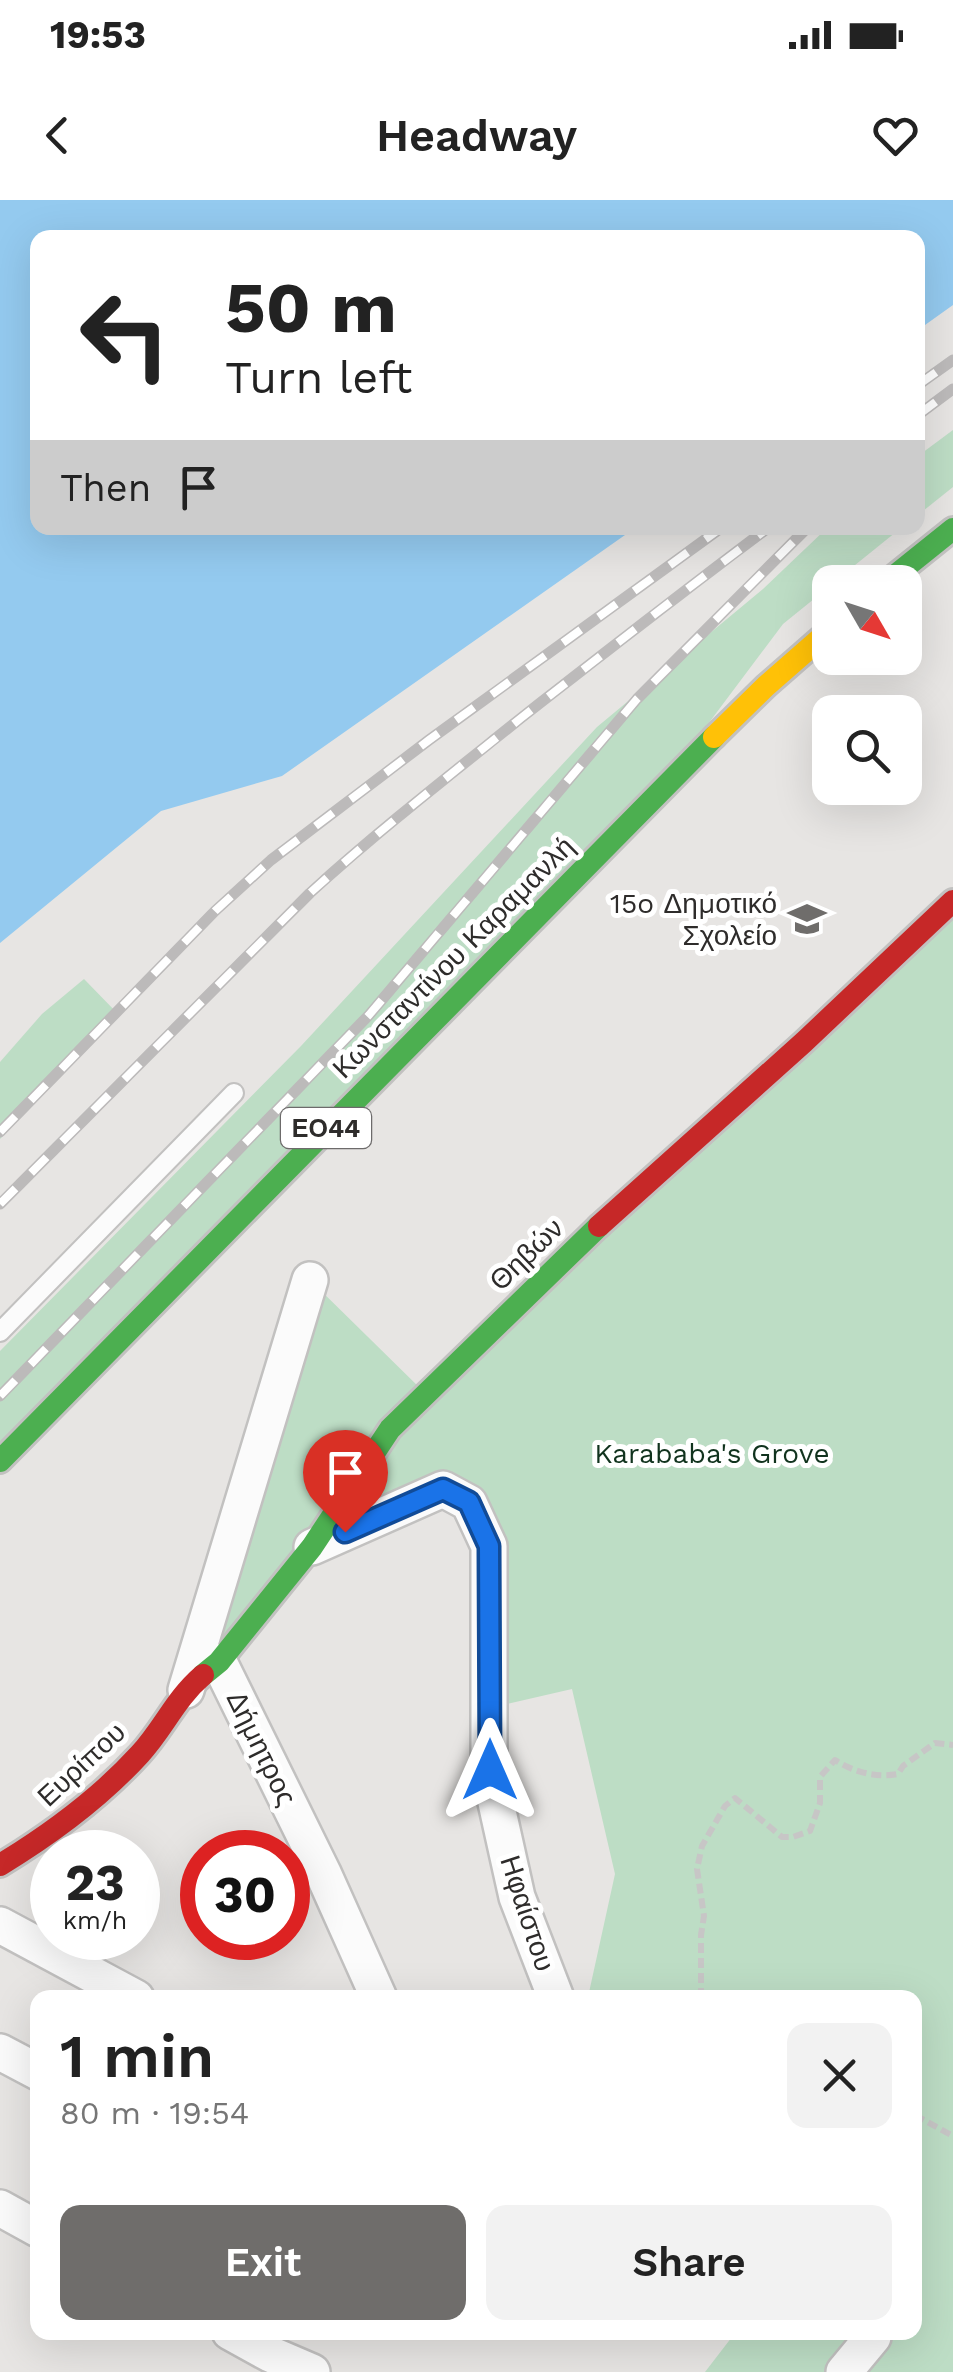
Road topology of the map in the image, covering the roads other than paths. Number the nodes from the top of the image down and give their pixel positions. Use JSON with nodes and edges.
{"nodes":[{"id":1,"x":953,"y":529,"type":"edge"},
{"id":2,"x":907,"y":565,"type":"edge"},
{"id":3,"x":812,"y":646,"type":"edge"},
{"id":4,"x":953,"y":902,"type":"edge"},
{"id":5,"x":234,"y":1094,"type":"dead end"},
{"id":6,"x":310,"y":1280,"type":"dead end"},
{"id":7,"x":0,"y":1332,"type":"edge"},
{"id":8,"x":0,"y":1461,"type":"edge"},
{"id":9,"x":312,"y":1547,"type":"junction"},
{"id":10,"x":220,"y":1662,"type":"junction"},
{"id":11,"x":186,"y":1690,"type":"junction"},
{"id":12,"x":0,"y":1865,"type":"edge"},
{"id":13,"x":0,"y":1924,"type":"edge"},
{"id":14,"x":121,"y":1990,"type":"edge"},
{"id":15,"x":375,"y":1990,"type":"edge"},
{"id":16,"x":553,"y":1990,"type":"edge"},
{"id":17,"x":0,"y":2052,"type":"edge"},
{"id":18,"x":30,"y":2068,"type":"edge"},
{"id":19,"x":0,"y":2208,"type":"edge"},
{"id":20,"x":30,"y":2224,"type":"edge"},
{"id":21,"x":871,"y":2340,"type":"edge"},
{"id":22,"x":276,"y":2343,"type":"edge"},
{"id":23,"x":312,"y":2372,"type":"edge"},
{"id":24,"x":844,"y":2372,"type":"edge"}],
"edges":[{"from":1,"to":2,"type":"street"},
{"from":3,"to":8,"type":"street","name":"Κωνσταντίνου Καραμανλή","number":"ΕΟ44"},
{"from":4,"to":9,"type":"street","name":"Θηβών"},
{"from":5,"to":7,"type":"lane"},
{"from":6,"to":11,"type":"street"},
{"from":9,"to":10,"type":"street","name":"Θηβών"},
{"from":9,"to":16,"type":"street","name":"Ηφαίστου"},
{"from":10,"to":11,"type":"street","name":"Θηβών"},
{"from":10,"to":15,"type":"street","name":"Δήμητρος"},
{"from":11,"to":12,"type":"street","name":"Ευρίπου"},
{"from":13,"to":14,"type":"street"},
{"from":17,"to":18,"type":"street"},
{"from":19,"to":20,"type":"street"},
{"from":21,"to":24,"type":"street"},
{"from":22,"to":23,"type":"street"}]}
